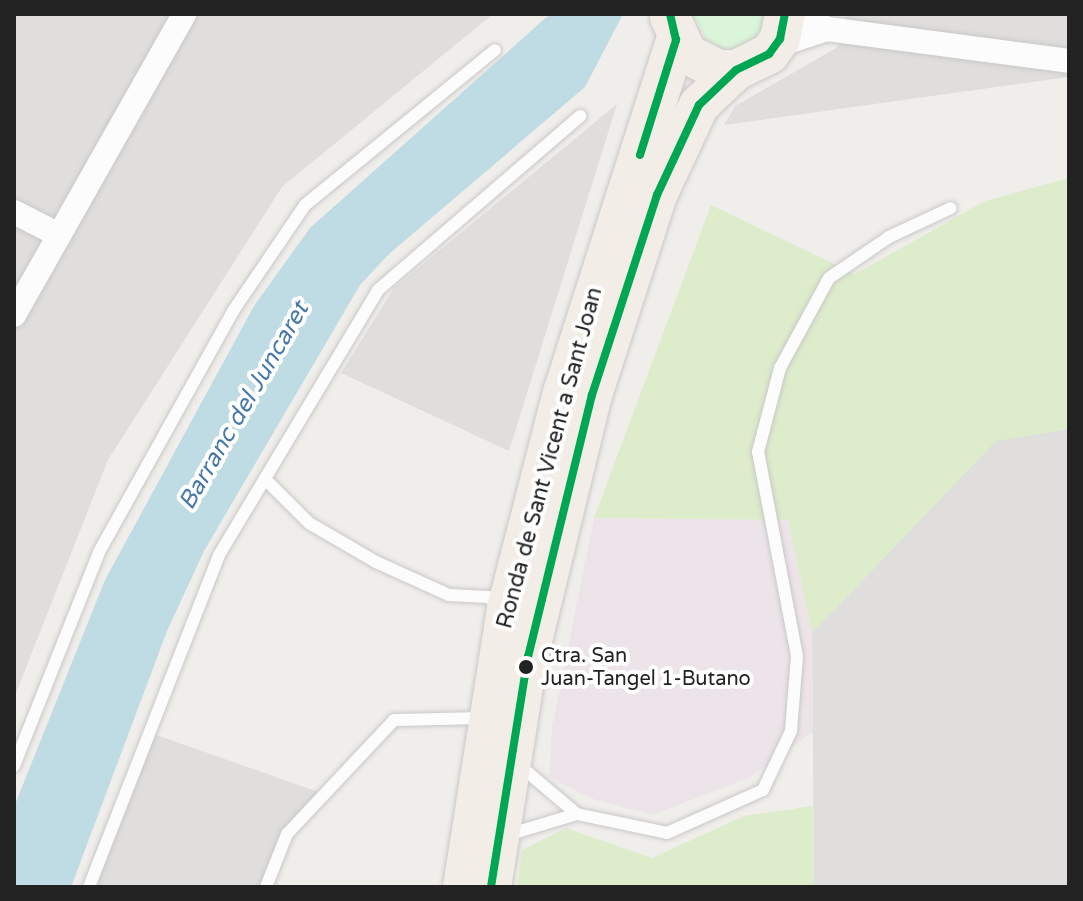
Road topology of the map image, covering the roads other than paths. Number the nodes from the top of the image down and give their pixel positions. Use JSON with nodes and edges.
{"nodes":[{"id":1,"x":184,"y":14,"type":"edge"},
{"id":2,"x":802,"y":14,"type":"edge"},
{"id":3,"x":673,"y":27,"type":"edge"},
{"id":4,"x":827,"y":29,"type":"junction"},
{"id":5,"x":780,"y":30,"type":"edge"},
{"id":6,"x":495,"y":50,"type":"dead end"},
{"id":7,"x":1069,"y":61,"type":"edge"},
{"id":8,"x":736,"y":70,"type":"junction"},
{"id":9,"x":580,"y":116,"type":"dead end"},
{"id":10,"x":951,"y":208,"type":"dead end"},
{"id":11,"x":14,"y":212,"type":"edge"},
{"id":12,"x":59,"y":235,"type":"junction"},
{"id":13,"x":14,"y":315,"type":"edge"},
{"id":14,"x":265,"y":479,"type":"junction"},
{"id":15,"x":507,"y":609,"type":"junction"},
{"id":16,"x":488,"y":718,"type":"junction"},
{"id":17,"x":512,"y":756,"type":"junction"},
{"id":18,"x":14,"y":766,"type":"edge"},
{"id":19,"x":577,"y":814,"type":"junction"},
{"id":20,"x":499,"y":837,"type":"junction"},
{"id":21,"x":89,"y":887,"type":"edge"},
{"id":22,"x":266,"y":887,"type":"edge"},
{"id":23,"x":463,"y":887,"type":"edge"},
{"id":24,"x":491,"y":887,"type":"edge"}],
"edges":[{"from":1,"to":12,"type":"street"},
{"from":2,"to":4,"type":"street"},
{"from":3,"to":8,"type":"main road","name":"Ronda de Sant Vicent a Sant Joan"},
{"from":3,"to":15,"type":"main road","name":"Ronda de Sant Vicent a Sant Joan"},
{"from":4,"to":5,"type":"street"},
{"from":4,"to":7,"type":"street"},
{"from":5,"to":8,"type":"main road","name":"Ronda de Sant Vicent a Sant Joan"},
{"from":6,"to":18,"type":"lane"},
{"from":8,"to":17,"type":"main road","name":"Ronda de Sant Vicent a Sant Joan"},
{"from":9,"to":14,"type":"lane"},
{"from":10,"to":19,"type":"lane"},
{"from":11,"to":12,"type":"street"},
{"from":12,"to":13,"type":"street"},
{"from":14,"to":15,"type":"lane"},
{"from":14,"to":21,"type":"lane"},
{"from":15,"to":16,"type":"main road","name":"Ronda de Sant Vicent a Sant Joan"},
{"from":16,"to":22,"type":"lane"},
{"from":16,"to":23,"type":"main road","name":"Ronda de Sant Vicent a Sant Joan"},
{"from":17,"to":19,"type":"lane"},
{"from":17,"to":20,"type":"main road","name":"Ronda de Sant Vicent a Sant Joan"},
{"from":19,"to":20,"type":"lane"},
{"from":20,"to":24,"type":"main road","name":"Ronda de Sant Vicent a Sant Joan"}]}
